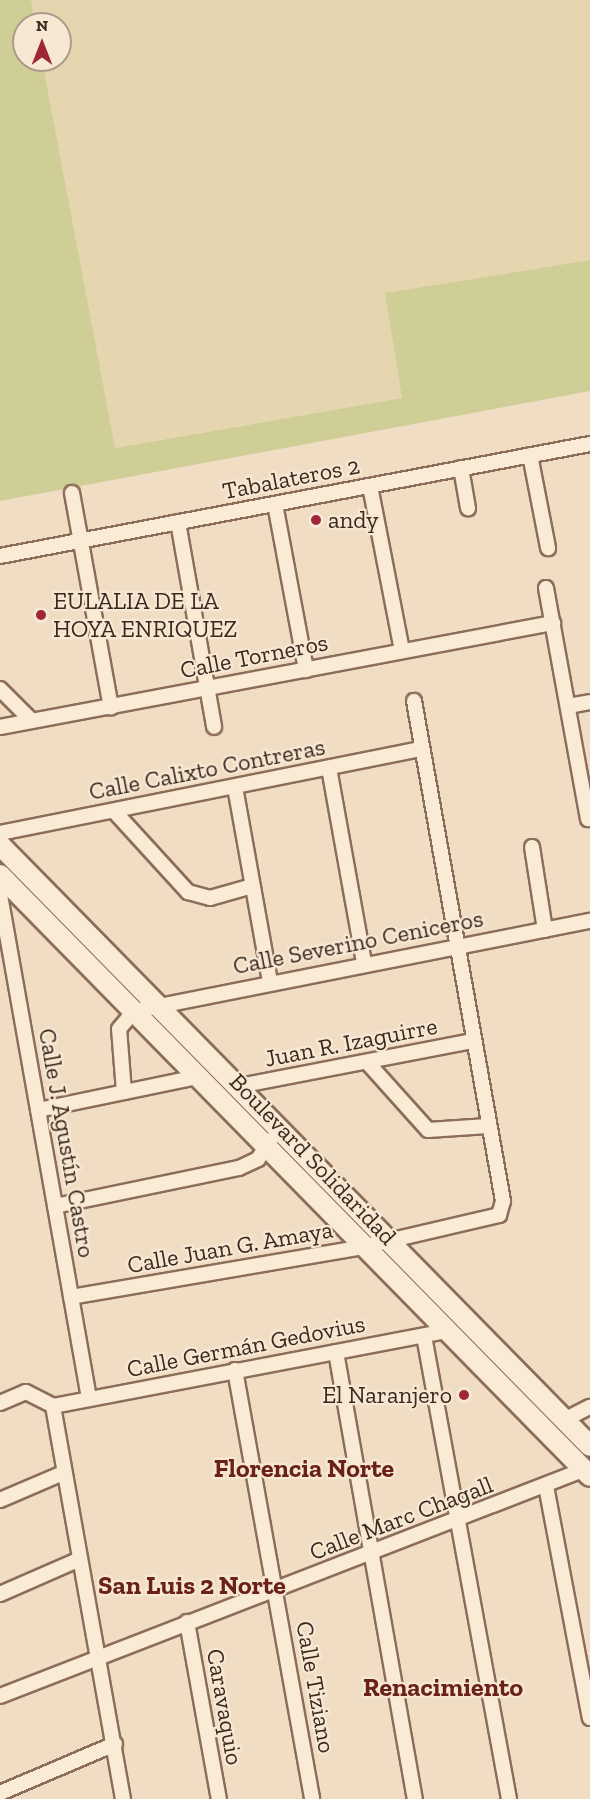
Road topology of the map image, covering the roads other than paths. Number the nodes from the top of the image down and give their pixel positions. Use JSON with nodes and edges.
{"nodes":[{"id":1,"x":590,"y":444,"type":"edge"},
{"id":2,"x":530,"y":455,"type":"junction"},
{"id":3,"x":460,"y":468,"type":"junction"},
{"id":4,"x":370,"y":486,"type":"junction"},
{"id":5,"x":72,"y":493,"type":"dead end"},
{"id":6,"x":275,"y":504,"type":"junction"},
{"id":7,"x":468,"y":508,"type":"dead end"},
{"id":8,"x":178,"y":522,"type":"junction"},
{"id":9,"x":81,"y":540,"type":"junction"},
{"id":10,"x":548,"y":548,"type":"dead end"},
{"id":11,"x":0,"y":556,"type":"edge"},
{"id":12,"x":546,"y":588,"type":"dead end"},
{"id":13,"x":553,"y":623,"type":"junction"},
{"id":14,"x":402,"y":651,"type":"junction"},
{"id":15,"x":306,"y":670,"type":"junction"},
{"id":16,"x":207,"y":688,"type":"junction"},
{"id":17,"x":0,"y":689,"type":"edge"},
{"id":18,"x":414,"y":701,"type":"dead end"},
{"id":19,"x":590,"y":702,"type":"edge"},
{"id":20,"x":568,"y":705,"type":"junction"},
{"id":21,"x":111,"y":707,"type":"junction"},
{"id":22,"x":32,"y":721,"type":"junction"},
{"id":23,"x":0,"y":727,"type":"edge"},
{"id":24,"x":214,"y":727,"type":"dead end"},
{"id":25,"x":422,"y":749,"type":"junction"},
{"id":26,"x":329,"y":768,"type":"junction"},
{"id":27,"x":235,"y":787,"type":"junction"},
{"id":28,"x":114,"y":811,"type":"junction"},
{"id":29,"x":588,"y":819,"type":"dead end"},
{"id":30,"x":0,"y":833,"type":"edge"},
{"id":31,"x":0,"y":845,"type":"edge"},
{"id":32,"x":532,"y":847,"type":"dead end"},
{"id":33,"x":0,"y":875,"type":"edge"},
{"id":34,"x":252,"y":886,"type":"junction"},
{"id":35,"x":0,"y":895,"type":"edge"},
{"id":36,"x":590,"y":921,"type":"edge"},
{"id":37,"x":545,"y":930,"type":"junction"},
{"id":38,"x":453,"y":947,"type":"junction"},
{"id":39,"x":364,"y":963,"type":"junction"},
{"id":40,"x":270,"y":981,"type":"junction"},
{"id":41,"x":160,"y":1004,"type":"junction"},
{"id":42,"x":134,"y":1011,"type":"junction"},
{"id":43,"x":472,"y":1041,"type":"junction"},
{"id":44,"x":367,"y":1062,"type":"junction"},
{"id":45,"x":198,"y":1077,"type":"junction"},
{"id":46,"x":240,"y":1086,"type":"junction"},
{"id":47,"x":124,"y":1092,"type":"junction"},
{"id":48,"x":38,"y":1110,"type":"junction"},
{"id":49,"x":488,"y":1126,"type":"junction"},
{"id":50,"x":279,"y":1127,"type":"junction"},
{"id":51,"x":266,"y":1149,"type":"junction"},
{"id":52,"x":55,"y":1206,"type":"junction"},
{"id":53,"x":387,"y":1239,"type":"junction"},
{"id":54,"x":362,"y":1247,"type":"junction"},
{"id":55,"x":71,"y":1297,"type":"junction"},
{"id":56,"x":448,"y":1331,"type":"junction"},
{"id":57,"x":424,"y":1336,"type":"junction"},
{"id":58,"x":336,"y":1352,"type":"junction"},
{"id":59,"x":235,"y":1370,"type":"junction"},
{"id":60,"x":509,"y":1380,"type":"junction"},
{"id":61,"x":89,"y":1398,"type":"junction"},
{"id":62,"x":0,"y":1403,"type":"edge"},
{"id":63,"x":52,"y":1406,"type":"junction"},
{"id":64,"x":590,"y":1407,"type":"edge"},
{"id":65,"x":564,"y":1420,"type":"junction"},
{"id":66,"x":590,"y":1446,"type":"edge"},
{"id":67,"x":63,"y":1473,"type":"junction"},
{"id":68,"x":587,"y":1473,"type":"edge"},
{"id":69,"x":546,"y":1486,"type":"junction"},
{"id":70,"x":0,"y":1500,"type":"edge"},
{"id":71,"x":458,"y":1520,"type":"junction"},
{"id":72,"x":371,"y":1553,"type":"junction"},
{"id":73,"x":80,"y":1559,"type":"junction"},
{"id":74,"x":276,"y":1590,"type":"junction"},
{"id":75,"x":0,"y":1594,"type":"edge"},
{"id":76,"x":187,"y":1622,"type":"junction"},
{"id":77,"x":99,"y":1656,"type":"junction"},
{"id":78,"x":0,"y":1696,"type":"edge"},
{"id":79,"x":590,"y":1718,"type":"edge"},
{"id":80,"x":115,"y":1744,"type":"junction"},
{"id":81,"x":0,"y":1793,"type":"edge"},
{"id":82,"x":123,"y":1799,"type":"edge"},
{"id":83,"x":219,"y":1799,"type":"edge"},
{"id":84,"x":312,"y":1799,"type":"edge"},
{"id":85,"x":415,"y":1799,"type":"edge"},
{"id":86,"x":508,"y":1799,"type":"edge"}],
"edges":[{"from":1,"to":2,"type":"street","name":"Tabalateros 2"},
{"from":2,"to":3,"type":"street","name":"Tabalateros 2"},
{"from":2,"to":10,"type":"street"},
{"from":3,"to":4,"type":"street","name":"Tabalateros 2"},
{"from":3,"to":7,"type":"street"},
{"from":4,"to":6,"type":"street","name":"Tabalateros 2"},
{"from":4,"to":14,"type":"street"},
{"from":5,"to":9,"type":"street"},
{"from":6,"to":8,"type":"street","name":"Tabalateros 2"},
{"from":6,"to":15,"type":"street"},
{"from":8,"to":9,"type":"street","name":"Tabalateros 2"},
{"from":8,"to":16,"type":"street"},
{"from":9,"to":11,"type":"street","name":"Tabalateros 2"},
{"from":9,"to":21,"type":"street"},
{"from":12,"to":13,"type":"street"},
{"from":13,"to":14,"type":"street","name":"Calle Torneros"},
{"from":13,"to":20,"type":"street"},
{"from":14,"to":15,"type":"street","name":"Calle Torneros"},
{"from":15,"to":16,"type":"street","name":"Calle Torneros"},
{"from":16,"to":21,"type":"street","name":"Calle Torneros"},
{"from":16,"to":24,"type":"street"},
{"from":17,"to":22,"type":"street"},
{"from":18,"to":25,"type":"street"},
{"from":19,"to":20,"type":"street"},
{"from":20,"to":29,"type":"street"},
{"from":21,"to":22,"type":"street","name":"Calle Torneros"},
{"from":22,"to":23,"type":"street","name":"Calle Torneros"},
{"from":25,"to":26,"type":"street","name":"Calle Calixto Contreras"},
{"from":25,"to":38,"type":"street"},
{"from":26,"to":27,"type":"street","name":"Calle Calixto Contreras"},
{"from":26,"to":39,"type":"street"},
{"from":27,"to":28,"type":"street","name":"Calle Calixto Contreras"},
{"from":27,"to":34,"type":"street"},
{"from":28,"to":30,"type":"street","name":"Calle Calixto Contreras"},
{"from":28,"to":34,"type":"street"},
{"from":31,"to":41,"type":"main road","name":"Boulevard Solidaridad"},
{"from":32,"to":37,"type":"street"},
{"from":33,"to":42,"type":"main road","name":"Boulevard Solidaridad"},
{"from":34,"to":40,"type":"street"},
{"from":35,"to":48,"type":"street","name":"Calle J. Agustín Castro"},
{"from":36,"to":37,"type":"street","name":"Calle Severino Ceniceros"},
{"from":37,"to":38,"type":"street","name":"Calle Severino Ceniceros"},
{"from":38,"to":39,"type":"street","name":"Calle Severino Ceniceros"},
{"from":38,"to":43,"type":"street"},
{"from":39,"to":40,"type":"street","name":"Calle Severino Ceniceros"},
{"from":40,"to":41,"type":"street","name":"Calle Severino Ceniceros"},
{"from":41,"to":42,"type":"street","name":"Calle Severino Ceniceros"},
{"from":41,"to":46,"type":"main road","name":"Boulevard Solidaridad"},
{"from":42,"to":45,"type":"main road","name":"Boulevard Solidaridad"},
{"from":42,"to":47,"type":"street"},
{"from":43,"to":44,"type":"street","name":"Juan R. Izaguirre"},
{"from":43,"to":49,"type":"street"},
{"from":44,"to":46,"type":"street","name":"Juan R. Izaguirre"},
{"from":44,"to":49,"type":"street"},
{"from":45,"to":47,"type":"street"},
{"from":45,"to":51,"type":"main road","name":"Boulevard Solidaridad"},
{"from":46,"to":50,"type":"main road","name":"Boulevard Solidaridad"},
{"from":47,"to":48,"type":"street"},
{"from":48,"to":52,"type":"street","name":"Calle J. Agustín Castro"},
{"from":49,"to":53,"type":"street","name":"Calle Juan G. Amaya"},
{"from":50,"to":51,"type":"street"},
{"from":50,"to":53,"type":"main road","name":"Boulevard Solidaridad"},
{"from":51,"to":52,"type":"street"},
{"from":51,"to":54,"type":"main road","name":"Boulevard Solidaridad"},
{"from":52,"to":55,"type":"street","name":"Calle J. Agustín Castro"},
{"from":53,"to":54,"type":"street","name":"Calle Juan G. Amaya"},
{"from":53,"to":60,"type":"main road","name":"Boulevard Solidaridad"},
{"from":54,"to":55,"type":"street","name":"Calle Juan G. Amaya"},
{"from":54,"to":56,"type":"main road","name":"Boulevard Solidaridad"},
{"from":55,"to":61,"type":"street","name":"Calle J. Agustín Castro"},
{"from":56,"to":57,"type":"street","name":"Calle Germán Gedovius"},
{"from":56,"to":60,"type":"main road","name":"Boulevard Solidaridad"},
{"from":57,"to":58,"type":"street","name":"Calle Germán Gedovius"},
{"from":57,"to":71,"type":"street"},
{"from":58,"to":59,"type":"street","name":"Calle Germán Gedovius"},
{"from":58,"to":72,"type":"street"},
{"from":59,"to":61,"type":"street","name":"Calle Germán Gedovius"},
{"from":59,"to":74,"type":"street","name":"Calle Tiziano"},
{"from":60,"to":65,"type":"main road","name":"Boulevard Solidaridad"},
{"from":60,"to":68,"type":"main road","name":"Boulevard Solidaridad"},
{"from":61,"to":63,"type":"street","name":"Calle Germán Gedovius"},
{"from":62,"to":63,"type":"street"},
{"from":63,"to":67,"type":"street"},
{"from":64,"to":65,"type":"street"},
{"from":65,"to":66,"type":"main road","name":"Boulevard Solidaridad"},
{"from":67,"to":70,"type":"street"},
{"from":67,"to":73,"type":"street"},
{"from":68,"to":69,"type":"street","name":"Calle Marc Chagall"},
{"from":69,"to":71,"type":"street","name":"Calle Marc Chagall"},
{"from":69,"to":79,"type":"street"},
{"from":71,"to":72,"type":"street","name":"Calle Marc Chagall"},
{"from":71,"to":86,"type":"street"},
{"from":72,"to":74,"type":"street","name":"Calle Marc Chagall"},
{"from":72,"to":85,"type":"street"},
{"from":73,"to":75,"type":"street"},
{"from":73,"to":77,"type":"street"},
{"from":74,"to":76,"type":"street","name":"Calle Marc Chagall"},
{"from":74,"to":84,"type":"street","name":"Calle Tiziano"},
{"from":76,"to":77,"type":"street","name":"Calle Marc Chagall"},
{"from":76,"to":83,"type":"street","name":"Caravaquio"},
{"from":77,"to":78,"type":"street","name":"Calle Marc Chagall"},
{"from":77,"to":80,"type":"street"},
{"from":80,"to":81,"type":"street"},
{"from":80,"to":82,"type":"street"}]}
